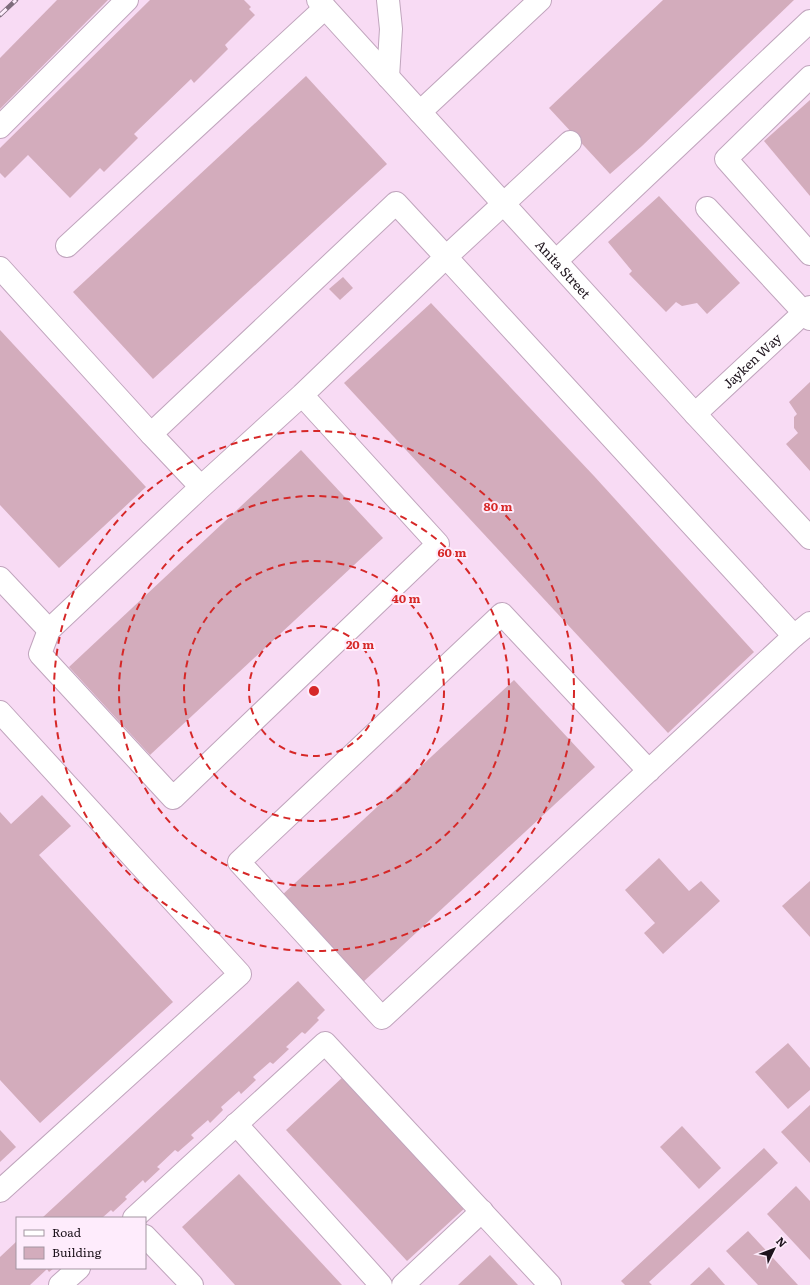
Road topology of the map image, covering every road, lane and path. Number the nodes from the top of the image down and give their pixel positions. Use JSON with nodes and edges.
{"nodes":[{"id":1,"x":127,"y":0,"type":"edge"},
{"id":2,"x":388,"y":0,"type":"edge"},
{"id":3,"x":540,"y":0,"type":"edge"},
{"id":4,"x":321,"y":4,"type":"edge"},
{"id":5,"x":810,"y":21,"type":"edge"},
{"id":6,"x":810,"y":77,"type":"edge"},
{"id":7,"x":388,"y":78,"type":"junction"},
{"id":8,"x":420,"y":112,"type":"junction"},
{"id":9,"x":0,"y":126,"type":"edge"},
{"id":10,"x":570,"y":142,"type":"dead end"},
{"id":11,"x":504,"y":204,"type":"junction"},
{"id":12,"x":707,"y":208,"type":"dead end"},
{"id":13,"x":66,"y":246,"type":"dead end"},
{"id":14,"x":810,"y":254,"type":"edge"},
{"id":15,"x":446,"y":257,"type":"junction"},
{"id":16,"x":556,"y":261,"type":"junction"},
{"id":17,"x":0,"y":268,"type":"edge"},
{"id":18,"x":808,"y":313,"type":"edge"},
{"id":19,"x":302,"y":395,"type":"junction"},
{"id":20,"x":695,"y":414,"type":"junction"},
{"id":21,"x":151,"y":434,"type":"junction"},
{"id":22,"x":201,"y":487,"type":"junction"},
{"id":23,"x":810,"y":538,"type":"edge"},
{"id":24,"x":0,"y":578,"type":"edge"},
{"id":25,"x":49,"y":630,"type":"junction"},
{"id":26,"x":802,"y":630,"type":"edge"},
{"id":27,"x":0,"y":712,"type":"edge"},
{"id":28,"x":649,"y":771,"type":"junction"},
{"id":29,"x":236,"y":1124,"type":"junction"},
{"id":30,"x":0,"y":1191,"type":"edge"},
{"id":31,"x":482,"y":1211,"type":"junction"},
{"id":32,"x":135,"y":1217,"type":"edge"},
{"id":33,"x":146,"y":1237,"type":"edge"},
{"id":34,"x":78,"y":1269,"type":"edge"},
{"id":35,"x":180,"y":1281,"type":"edge"},
{"id":36,"x":60,"y":1285,"type":"edge"},
{"id":37,"x":382,"y":1285,"type":"edge"},
{"id":38,"x":403,"y":1285,"type":"edge"},
{"id":39,"x":550,"y":1285,"type":"edge"}],
"edges":[{"from":1,"to":9,"type":"street"},
{"from":2,"to":7,"type":"street"},
{"from":3,"to":8,"type":"street"},
{"from":4,"to":7,"type":"street","name":"Anita Street"},
{"from":4,"to":13,"type":"street"},
{"from":5,"to":16,"type":"street"},
{"from":6,"to":14,"type":"street"},
{"from":7,"to":8,"type":"street","name":"Anita Street"},
{"from":8,"to":11,"type":"street","name":"Anita Street"},
{"from":10,"to":11,"type":"street"},
{"from":11,"to":15,"type":"street"},
{"from":11,"to":16,"type":"street","name":"Anita Street"},
{"from":12,"to":18,"type":"street"},
{"from":15,"to":19,"type":"street"},
{"from":15,"to":21,"type":"street"},
{"from":15,"to":26,"type":"street"},
{"from":16,"to":20,"type":"street","name":"Anita Street"},
{"from":17,"to":21,"type":"street"},
{"from":18,"to":20,"type":"street","name":"Jayken Way"},
{"from":19,"to":22,"type":"street"},
{"from":19,"to":25,"type":"street"},
{"from":20,"to":23,"type":"street","name":"Anita Street"},
{"from":21,"to":22,"type":"street"},
{"from":22,"to":25,"type":"street"},
{"from":24,"to":25,"type":"street"},
{"from":26,"to":28,"type":"street"},
{"from":27,"to":30,"type":"street"},
{"from":28,"to":28,"type":"street"},
{"from":29,"to":31,"type":"street"},
{"from":29,"to":32,"type":"street"},
{"from":29,"to":37,"type":"street"},
{"from":31,"to":38,"type":"street"},
{"from":31,"to":39,"type":"street"},
{"from":33,"to":35,"type":"street"},
{"from":34,"to":36,"type":"street"}]}
